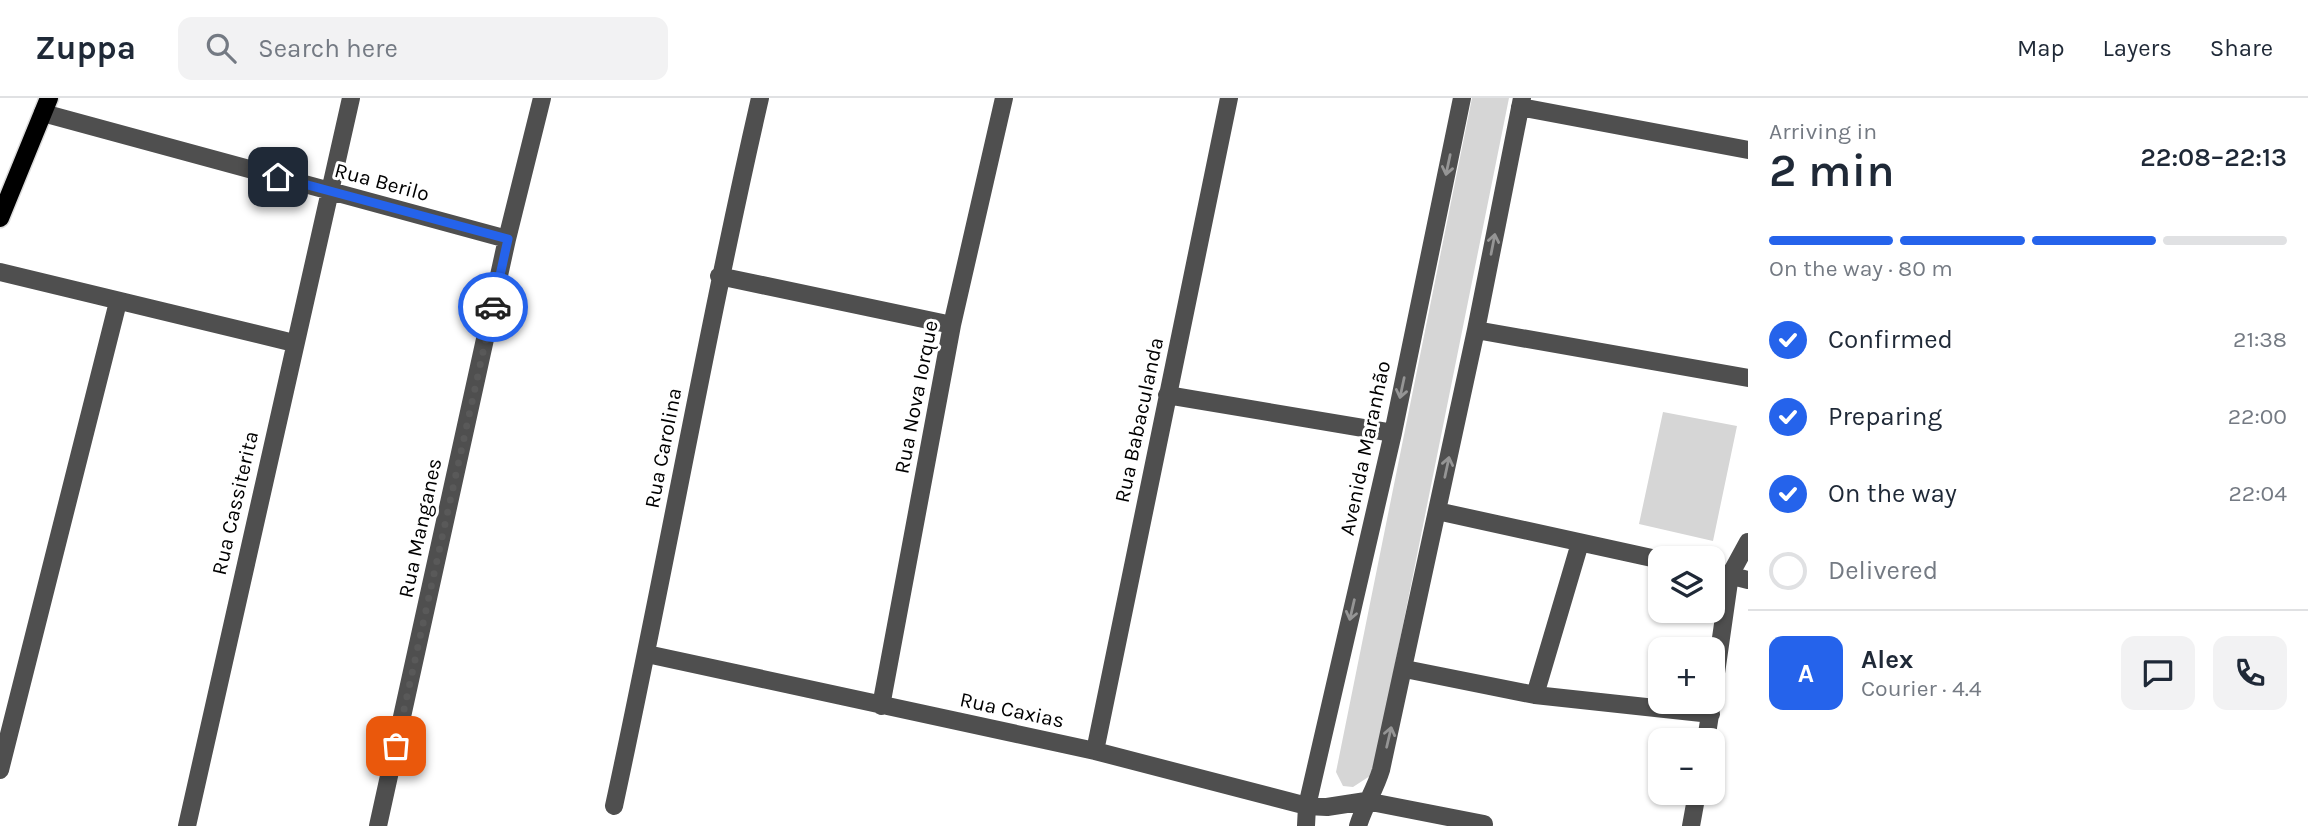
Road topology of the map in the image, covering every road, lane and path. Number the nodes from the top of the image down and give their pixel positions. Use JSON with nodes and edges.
{"nodes":[{"id":1,"x":351,"y":98,"type":"edge"},
{"id":2,"x":542,"y":98,"type":"edge"},
{"id":3,"x":760,"y":98,"type":"edge"},
{"id":4,"x":1004,"y":98,"type":"edge"},
{"id":5,"x":1228,"y":98,"type":"edge"},
{"id":6,"x":1462,"y":98,"type":"edge"},
{"id":7,"x":1521,"y":103,"type":"edge"},
{"id":8,"x":46,"y":106,"type":"edge"},
{"id":9,"x":1748,"y":150,"type":"edge"},
{"id":10,"x":330,"y":191,"type":"junction"},
{"id":11,"x":0,"y":218,"type":"edge"},
{"id":12,"x":508,"y":239,"type":"junction"},
{"id":13,"x":0,"y":272,"type":"edge"},
{"id":14,"x":719,"y":276,"type":"junction"},
{"id":15,"x":118,"y":302,"type":"junction"},
{"id":16,"x":952,"y":325,"type":"junction"},
{"id":17,"x":1476,"y":330,"type":"junction"},
{"id":18,"x":294,"y":342,"type":"junction"},
{"id":19,"x":1748,"y":378,"type":"edge"},
{"id":20,"x":1167,"y":396,"type":"junction"},
{"id":21,"x":1392,"y":433,"type":"junction"},
{"id":22,"x":1437,"y":511,"type":"junction"},
{"id":23,"x":1748,"y":542,"type":"edge"},
{"id":24,"x":1580,"y":543,"type":"junction"},
{"id":25,"x":1648,"y":557,"type":"edge"},
{"id":26,"x":1725,"y":569,"type":"edge"},
{"id":27,"x":1725,"y":574,"type":"edge"},
{"id":28,"x":1748,"y":580,"type":"edge"},
{"id":29,"x":647,"y":654,"type":"junction"},
{"id":30,"x":1405,"y":669,"type":"junction"},
{"id":31,"x":1535,"y":695,"type":"junction"},
{"id":32,"x":1648,"y":703,"type":"edge"},
{"id":33,"x":881,"y":706,"type":"junction"},
{"id":34,"x":1095,"y":751,"type":"junction"},
{"id":35,"x":0,"y":770,"type":"edge"},
{"id":36,"x":1366,"y":801,"type":"junction"},
{"id":37,"x":1695,"y":805,"type":"edge"},
{"id":38,"x":614,"y":806,"type":"dead end"},
{"id":39,"x":1307,"y":806,"type":"junction"},
{"id":40,"x":1485,"y":825,"type":"edge"},
{"id":41,"x":187,"y":826,"type":"edge"},
{"id":42,"x":378,"y":826,"type":"edge"},
{"id":43,"x":1306,"y":826,"type":"edge"},
{"id":44,"x":1358,"y":826,"type":"edge"},
{"id":45,"x":1691,"y":826,"type":"edge"}],
"edges":[{"from":1,"to":10,"type":"street","name":"Rua Cassiterita"},
{"from":2,"to":12,"type":"street","name":"Rua Manganes"},
{"from":3,"to":14,"type":"street","name":"Rua Carolina"},
{"from":4,"to":16,"type":"street","name":"Rua Nova Iorque"},
{"from":5,"to":20,"type":"street","name":"Rua Babaculanda"},
{"from":6,"to":21,"type":"street","name":"Avenida Maranhão","one_way":true},
{"from":7,"to":9,"type":"street"},
{"from":17,"to":7,"type":"street","one_way":true},
{"from":8,"to":10,"type":"street","name":"Rua Berilo"},
{"from":8,"to":11,"type":"main road"},
{"from":10,"to":12,"type":"street","name":"Rua Berilo"},
{"from":10,"to":18,"type":"street","name":"Rua Cassiterita"},
{"from":12,"to":42,"type":"street","name":"Rua Manganes"},
{"from":13,"to":15,"type":"street"},
{"from":14,"to":16,"type":"street"},
{"from":14,"to":29,"type":"street","name":"Rua Carolina"},
{"from":15,"to":18,"type":"street"},
{"from":15,"to":35,"type":"street"},
{"from":16,"to":33,"type":"street","name":"Rua Nova Iorque"},
{"from":17,"to":19,"type":"street"},
{"from":22,"to":17,"type":"street","one_way":true},
{"from":18,"to":41,"type":"street","name":"Rua Cassiterita"},
{"from":20,"to":21,"type":"street"},
{"from":20,"to":34,"type":"street","name":"Rua Babaculanda"},
{"from":21,"to":39,"type":"street","name":"Avenida Maranhão","one_way":true},
{"from":22,"to":24,"type":"street"},
{"from":22,"to":30,"type":"street"},
{"from":23,"to":26,"type":"street"},
{"from":24,"to":25,"type":"street"},
{"from":24,"to":31,"type":"street"},
{"from":27,"to":28,"type":"street"},
{"from":29,"to":33,"type":"street","name":"Rua Caxias"},
{"from":29,"to":38,"type":"street","name":"Rua Carolina"},
{"from":30,"to":31,"type":"street"},
{"from":36,"to":30,"type":"street","one_way":true},
{"from":31,"to":32,"type":"street"},
{"from":33,"to":34,"type":"street","name":"Rua Caxias"},
{"from":34,"to":39,"type":"street","name":"Rua Caxias"},
{"from":36,"to":39,"type":"street","name":"Rua Caxias"},
{"from":36,"to":40,"type":"street"},
{"from":36,"to":44,"type":"street"},
{"from":37,"to":45,"type":"street"},
{"from":39,"to":43,"type":"street","name":"Avenida Maranhão"}]}
